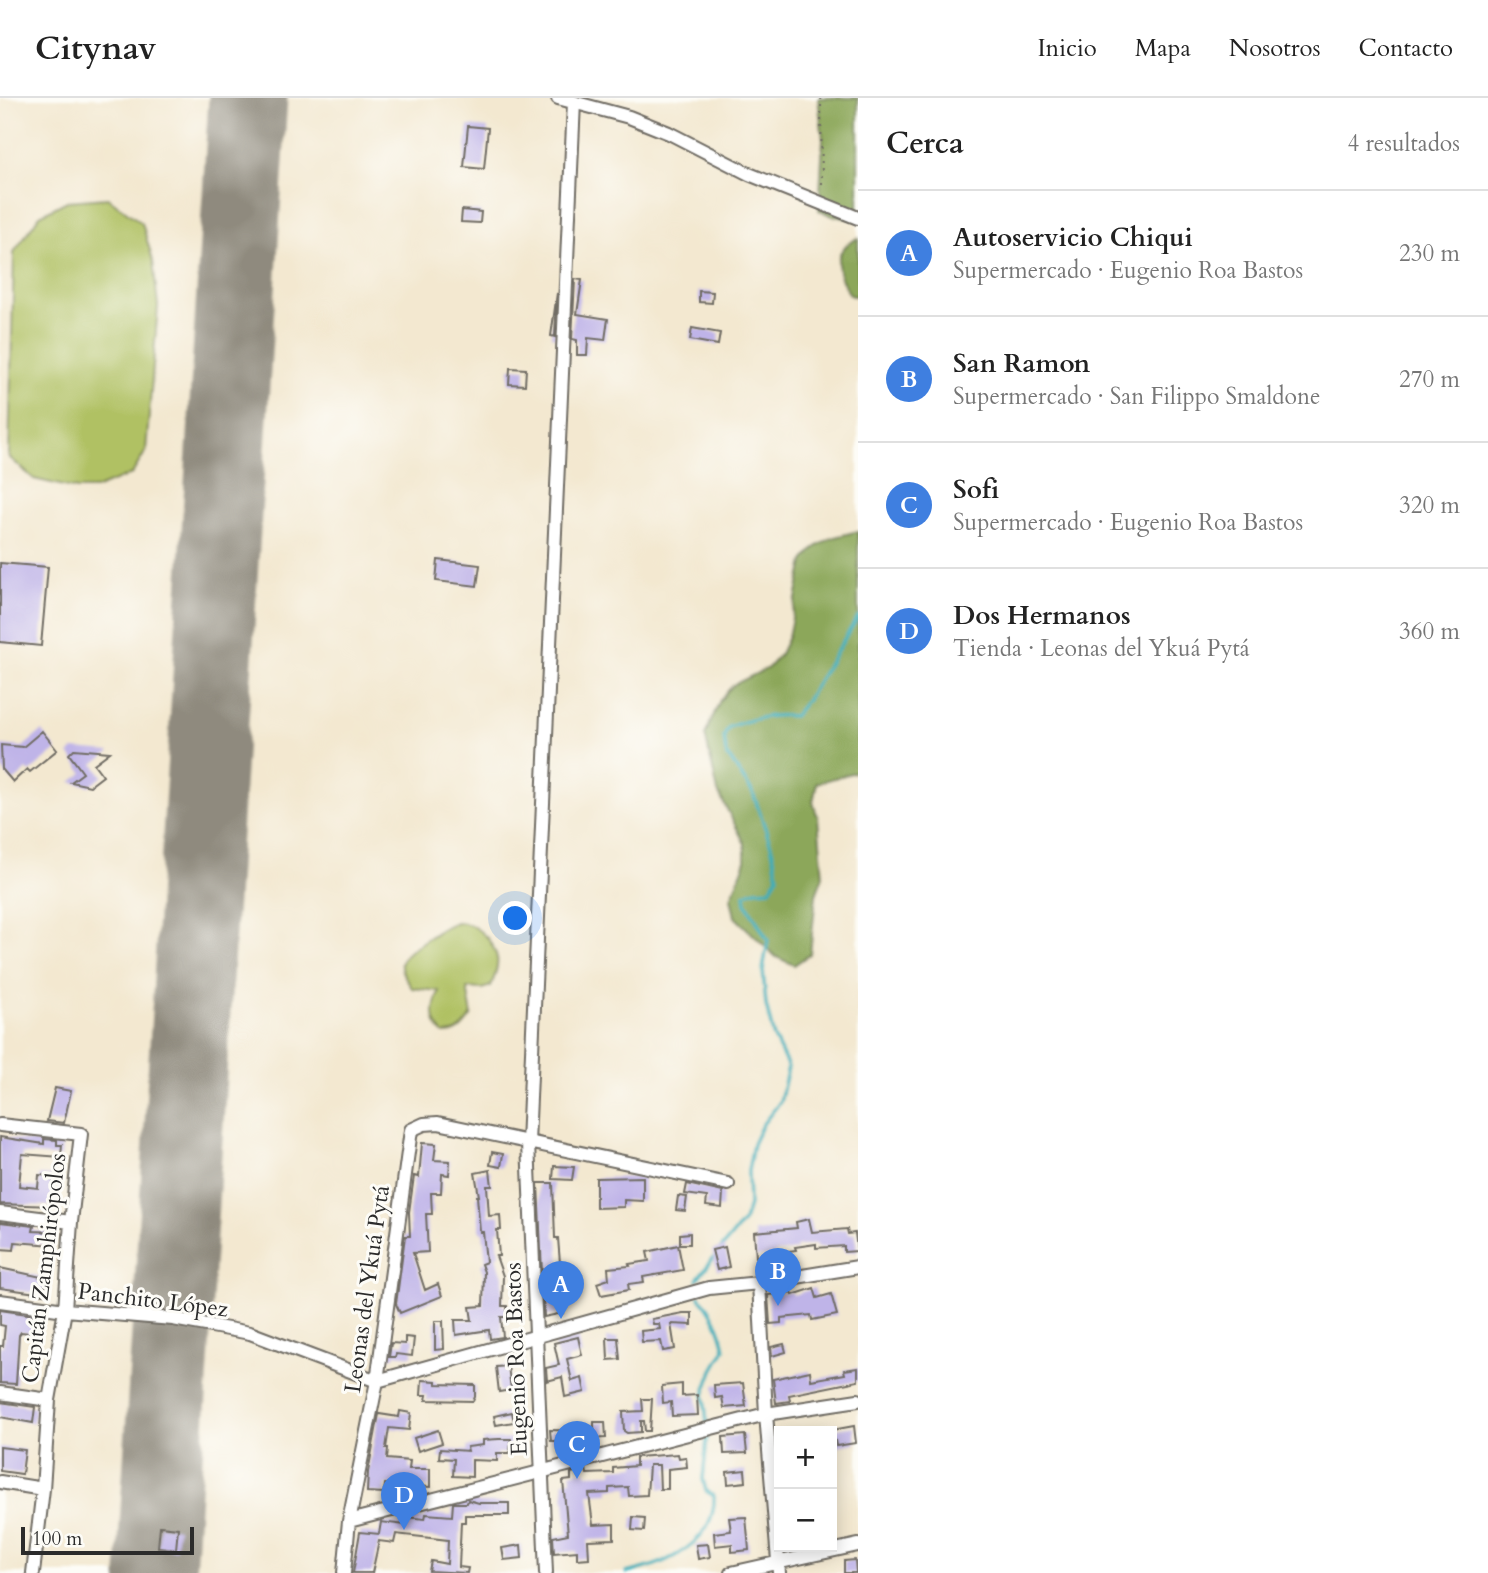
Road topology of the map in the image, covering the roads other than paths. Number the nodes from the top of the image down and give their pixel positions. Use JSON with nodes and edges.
{"nodes":[{"id":1,"x":558,"y":98,"type":"edge"},
{"id":2,"x":574,"y":102,"type":"junction"},
{"id":3,"x":858,"y":218,"type":"edge"},
{"id":4,"x":0,"y":1125,"type":"edge"},
{"id":5,"x":528,"y":1143,"type":"junction"},
{"id":6,"x":728,"y":1184,"type":"dead end"},
{"id":7,"x":0,"y":1213,"type":"edge"},
{"id":8,"x":71,"y":1222,"type":"junction"},
{"id":9,"x":858,"y":1267,"type":"edge"},
{"id":10,"x":759,"y":1283,"type":"junction"},
{"id":11,"x":0,"y":1301,"type":"edge"},
{"id":12,"x":65,"y":1310,"type":"junction"},
{"id":13,"x":535,"y":1337,"type":"junction"},
{"id":14,"x":377,"y":1381,"type":"junction"},
{"id":15,"x":0,"y":1393,"type":"edge"},
{"id":16,"x":49,"y":1400,"type":"junction"},
{"id":17,"x":858,"y":1400,"type":"edge"},
{"id":18,"x":766,"y":1414,"type":"junction"},
{"id":19,"x":541,"y":1471,"type":"junction"},
{"id":20,"x":0,"y":1482,"type":"edge"},
{"id":21,"x":43,"y":1489,"type":"junction"},
{"id":22,"x":349,"y":1521,"type":"junction"},
{"id":23,"x":858,"y":1545,"type":"edge"},
{"id":24,"x":779,"y":1568,"type":"edge"},
{"id":25,"x":33,"y":1573,"type":"edge"},
{"id":26,"x":344,"y":1573,"type":"edge"},
{"id":27,"x":545,"y":1573,"type":"edge"},
{"id":28,"x":731,"y":1573,"type":"edge"}],
"edges":[{"from":1,"to":2,"type":"street"},
{"from":2,"to":3,"type":"street"},
{"from":2,"to":5,"type":"street","name":"Eugenio Roa Bastos"},
{"from":4,"to":8,"type":"street","name":"Capitán Zamphirópolos"},
{"from":5,"to":6,"type":"street"},
{"from":5,"to":13,"type":"street","name":"Eugenio Roa Bastos"},
{"from":5,"to":14,"type":"street","name":"Leonas del Ykuá Pytá"},
{"from":7,"to":8,"type":"street"},
{"from":8,"to":12,"type":"street","name":"Capitán Zamphirópolos"},
{"from":9,"to":10,"type":"street"},
{"from":10,"to":13,"type":"street"},
{"from":10,"to":18,"type":"street"},
{"from":11,"to":12,"type":"street","name":"Panchito López"},
{"from":12,"to":14,"type":"street","name":"Panchito López"},
{"from":12,"to":16,"type":"street","name":"Capitán Zamphirópolos"},
{"from":13,"to":14,"type":"street"},
{"from":13,"to":19,"type":"street","name":"Eugenio Roa Bastos"},
{"from":14,"to":22,"type":"street","name":"Leonas del Ykuá Pytá"},
{"from":15,"to":16,"type":"street"},
{"from":16,"to":21,"type":"street","name":"Capitán Zamphirópolos"},
{"from":17,"to":18,"type":"street"},
{"from":18,"to":19,"type":"street"},
{"from":18,"to":24,"type":"street"},
{"from":19,"to":22,"type":"street"},
{"from":19,"to":27,"type":"street","name":"Eugenio Roa Bastos"},
{"from":20,"to":21,"type":"street"},
{"from":21,"to":25,"type":"street","name":"Capitán Zamphirópolos"},
{"from":22,"to":26,"type":"street","name":"Leonas del Ykuá Pytá"},
{"from":23,"to":24,"type":"street"},
{"from":24,"to":28,"type":"street"}]}
